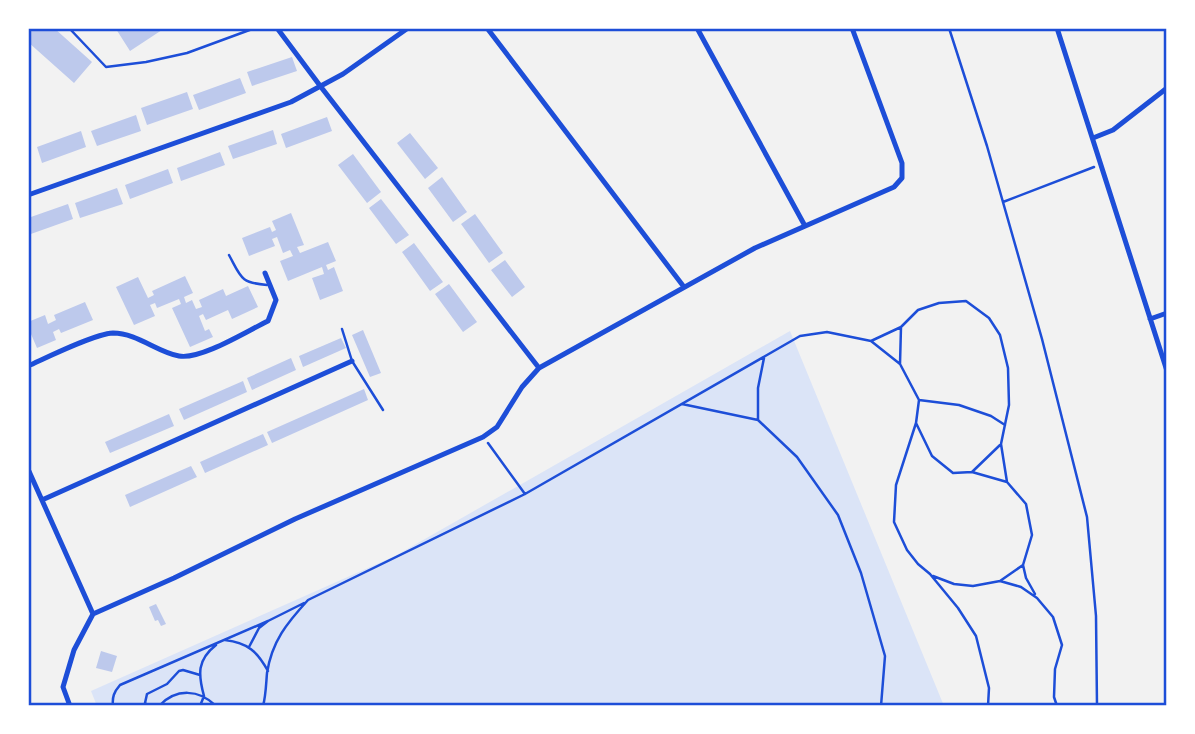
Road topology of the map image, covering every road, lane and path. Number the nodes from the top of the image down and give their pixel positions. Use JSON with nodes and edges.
{"nodes":[{"id":1,"x":69,"y":28,"type":"edge"},
{"id":2,"x":255,"y":28,"type":"edge"},
{"id":3,"x":277,"y":28,"type":"edge"},
{"id":4,"x":408,"y":28,"type":"edge"},
{"id":5,"x":487,"y":28,"type":"edge"},
{"id":6,"x":697,"y":28,"type":"edge"},
{"id":7,"x":852,"y":28,"type":"edge"},
{"id":8,"x":949,"y":28,"type":"edge"},
{"id":9,"x":1058,"y":28,"type":"edge"},
{"id":10,"x":321,"y":87,"type":"junction"},
{"id":11,"x":1167,"y":88,"type":"edge"},
{"id":12,"x":1093,"y":138,"type":"junction"},
{"id":13,"x":1101,"y":164,"type":"junction"},
{"id":14,"x":28,"y":195,"type":"edge"},
{"id":15,"x":1003,"y":202,"type":"junction"},
{"id":16,"x":805,"y":226,"type":"junction"},
{"id":17,"x":229,"y":255,"type":"dead end"},
{"id":18,"x":265,"y":273,"type":"dead end"},
{"id":19,"x":271,"y":285,"type":"junction"},
{"id":20,"x":684,"y":287,"type":"junction"},
{"id":21,"x":1167,"y":313,"type":"edge"},
{"id":22,"x":1150,"y":319,"type":"junction"},
{"id":23,"x":901,"y":327,"type":"junction"},
{"id":24,"x":342,"y":329,"type":"dead end"},
{"id":25,"x":871,"y":341,"type":"junction"},
{"id":26,"x":764,"y":358,"type":"junction"},
{"id":27,"x":352,"y":361,"type":"junction"},
{"id":28,"x":900,"y":364,"type":"junction"},
{"id":29,"x":28,"y":366,"type":"edge"},
{"id":30,"x":540,"y":368,"type":"junction"},
{"id":31,"x":1167,"y":371,"type":"edge"},
{"id":32,"x":919,"y":400,"type":"junction"},
{"id":33,"x":682,"y":404,"type":"junction"},
{"id":34,"x":383,"y":410,"type":"dead end"},
{"id":35,"x":758,"y":420,"type":"junction"},
{"id":36,"x":916,"y":423,"type":"junction"},
{"id":37,"x":1005,"y":425,"type":"junction"},
{"id":38,"x":483,"y":436,"type":"junction"},
{"id":39,"x":1001,"y":444,"type":"junction"},
{"id":40,"x":28,"y":469,"type":"edge"},
{"id":41,"x":972,"y":472,"type":"junction"},
{"id":42,"x":1007,"y":482,"type":"junction"},
{"id":43,"x":525,"y":494,"type":"junction"},
{"id":44,"x":42,"y":500,"type":"junction"},
{"id":45,"x":1023,"y":565,"type":"junction"},
{"id":46,"x":930,"y":575,"type":"junction"},
{"id":47,"x":1000,"y":581,"type":"junction"},
{"id":48,"x":1037,"y":598,"type":"junction"},
{"id":49,"x":309,"y":600,"type":"junction"},
{"id":50,"x":93,"y":614,"type":"junction"},
{"id":51,"x":268,"y":621,"type":"junction"},
{"id":52,"x":222,"y":640,"type":"junction"},
{"id":53,"x":249,"y":647,"type":"junction"},
{"id":54,"x":268,"y":671,"type":"junction"},
{"id":55,"x":200,"y":675,"type":"junction"},
{"id":56,"x":204,"y":696,"type":"junction"},
{"id":57,"x":70,"y":706,"type":"edge"},
{"id":58,"x":113,"y":706,"type":"edge"},
{"id":59,"x":149,"y":706,"type":"edge"},
{"id":60,"x":159,"y":706,"type":"edge"},
{"id":61,"x":200,"y":706,"type":"edge"},
{"id":62,"x":216,"y":706,"type":"edge"},
{"id":63,"x":263,"y":706,"type":"edge"},
{"id":64,"x":881,"y":706,"type":"edge"},
{"id":65,"x":988,"y":706,"type":"edge"},
{"id":66,"x":1057,"y":706,"type":"edge"},
{"id":67,"x":1097,"y":706,"type":"edge"}],
"edges":[{"from":1,"to":2,"type":"lane"},
{"from":3,"to":10,"type":"street"},
{"from":4,"to":10,"type":"street"},
{"from":5,"to":20,"type":"street"},
{"from":6,"to":16,"type":"street"},
{"from":7,"to":16,"type":"street"},
{"from":8,"to":15,"type":"path"},
{"from":9,"to":12,"type":"street"},
{"from":10,"to":14,"type":"street"},
{"from":10,"to":30,"type":"street"},
{"from":11,"to":12,"type":"street"},
{"from":12,"to":13,"type":"street"},
{"from":13,"to":15,"type":"path"},
{"from":13,"to":22,"type":"street"},
{"from":15,"to":67,"type":"path"},
{"from":16,"to":20,"type":"street"},
{"from":17,"to":19,"type":"lane"},
{"from":18,"to":19,"type":"street"},
{"from":19,"to":29,"type":"street"},
{"from":20,"to":30,"type":"street"},
{"from":21,"to":22,"type":"street"},
{"from":22,"to":31,"type":"street"},
{"from":23,"to":25,"type":"path"},
{"from":23,"to":28,"type":"path"},
{"from":23,"to":37,"type":"path"},
{"from":24,"to":27,"type":"lane"},
{"from":25,"to":26,"type":"path"},
{"from":25,"to":28,"type":"path"},
{"from":26,"to":33,"type":"path"},
{"from":26,"to":35,"type":"path"},
{"from":27,"to":34,"type":"lane"},
{"from":27,"to":44,"type":"street"},
{"from":28,"to":32,"type":"path"},
{"from":30,"to":38,"type":"street"},
{"from":32,"to":36,"type":"path"},
{"from":32,"to":37,"type":"path"},
{"from":33,"to":35,"type":"path"},
{"from":33,"to":43,"type":"path"},
{"from":35,"to":64,"type":"path"},
{"from":36,"to":41,"type":"path"},
{"from":36,"to":46,"type":"path"},
{"from":37,"to":39,"type":"path"},
{"from":38,"to":43,"type":"path"},
{"from":38,"to":50,"type":"street"},
{"from":39,"to":41,"type":"path"},
{"from":39,"to":42,"type":"path"},
{"from":40,"to":44,"type":"street"},
{"from":41,"to":42,"type":"path"},
{"from":42,"to":45,"type":"path"},
{"from":43,"to":49,"type":"path"},
{"from":44,"to":50,"type":"street"},
{"from":45,"to":47,"type":"path"},
{"from":45,"to":48,"type":"path"},
{"from":46,"to":47,"type":"path"},
{"from":46,"to":65,"type":"path"},
{"from":47,"to":48,"type":"path"},
{"from":48,"to":66,"type":"path"},
{"from":49,"to":51,"type":"path"},
{"from":49,"to":54,"type":"path"},
{"from":50,"to":57,"type":"street"},
{"from":51,"to":52,"type":"path"},
{"from":51,"to":53,"type":"path"},
{"from":52,"to":53,"type":"path"},
{"from":52,"to":55,"type":"path"},
{"from":52,"to":58,"type":"path"},
{"from":53,"to":54,"type":"path"},
{"from":54,"to":63,"type":"path"},
{"from":55,"to":56,"type":"path"},
{"from":55,"to":59,"type":"path"},
{"from":56,"to":60,"type":"path"},
{"from":56,"to":61,"type":"path"},
{"from":56,"to":62,"type":"path"}]}
